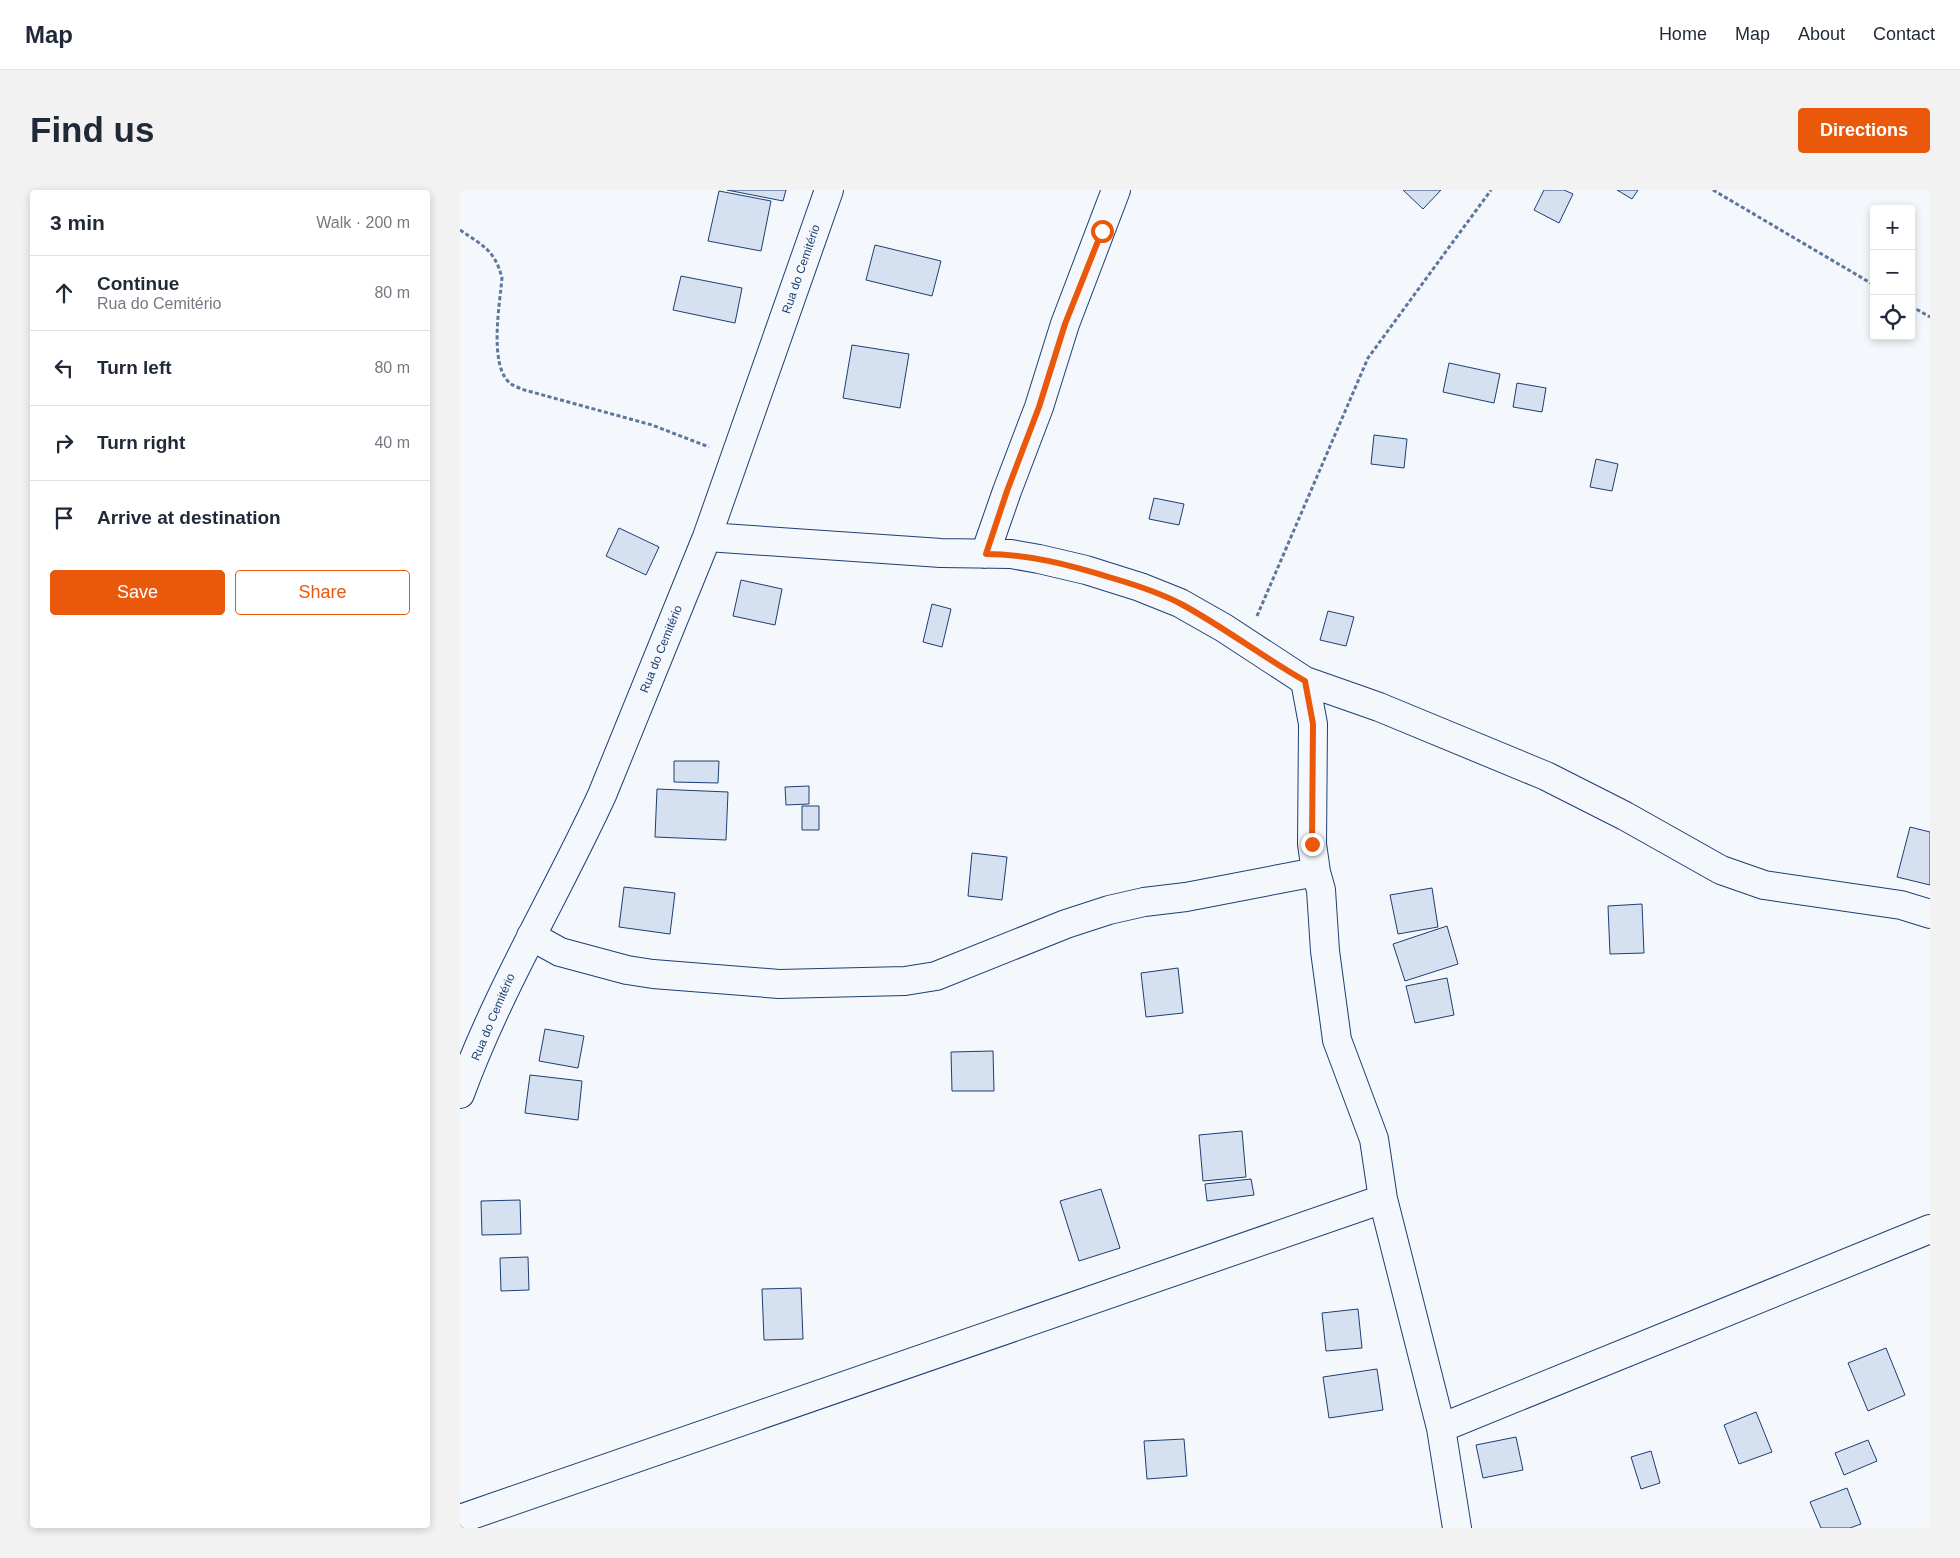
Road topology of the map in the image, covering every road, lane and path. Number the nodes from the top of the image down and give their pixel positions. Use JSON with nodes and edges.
{"nodes":[{"id":1,"x":829,"y":190,"type":"edge"},
{"id":2,"x":1116,"y":190,"type":"edge"},
{"id":3,"x":1491,"y":190,"type":"edge"},
{"id":4,"x":1713,"y":190,"type":"edge"},
{"id":5,"x":460,"y":230,"type":"edge"},
{"id":6,"x":1870,"y":283,"type":"edge"},
{"id":7,"x":1915,"y":308,"type":"edge"},
{"id":8,"x":1930,"y":317,"type":"edge"},
{"id":9,"x":735,"y":457,"type":"junction"},
{"id":10,"x":707,"y":537,"type":"junction"},
{"id":11,"x":986,"y":554,"type":"junction"},
{"id":12,"x":1245,"y":642,"type":"junction"},
{"id":13,"x":1305,"y":681,"type":"junction"},
{"id":14,"x":1316,"y":872,"type":"junction"},
{"id":15,"x":1930,"y":914,"type":"edge"},
{"id":16,"x":531,"y":936,"type":"junction"},
{"id":17,"x":460,"y":1094,"type":"edge"},
{"id":18,"x":1384,"y":1199,"type":"junction"},
{"id":19,"x":1929,"y":1226,"type":"edge"},
{"id":20,"x":1441,"y":1428,"type":"junction"},
{"id":21,"x":460,"y":1519,"type":"edge"},
{"id":22,"x":1457,"y":1528,"type":"edge"}],
"edges":[{"from":1,"to":9,"type":"street","name":"Rua do Cemitério"},
{"from":2,"to":11,"type":"street"},
{"from":3,"to":12,"type":"path"},
{"from":4,"to":6,"type":"path"},
{"from":5,"to":9,"type":"path"},
{"from":7,"to":8,"type":"path"},
{"from":9,"to":10,"type":"street","name":"Rua do Cemitério"},
{"from":10,"to":11,"type":"street"},
{"from":10,"to":16,"type":"street","name":"Rua do Cemitério"},
{"from":11,"to":12,"type":"street"},
{"from":12,"to":13,"type":"street"},
{"from":13,"to":14,"type":"street"},
{"from":13,"to":15,"type":"street"},
{"from":14,"to":16,"type":"street"},
{"from":14,"to":18,"type":"street"},
{"from":16,"to":17,"type":"street","name":"Rua do Cemitério"},
{"from":18,"to":20,"type":"street"},
{"from":18,"to":21,"type":"street"},
{"from":19,"to":20,"type":"street"},
{"from":20,"to":22,"type":"street"}]}
